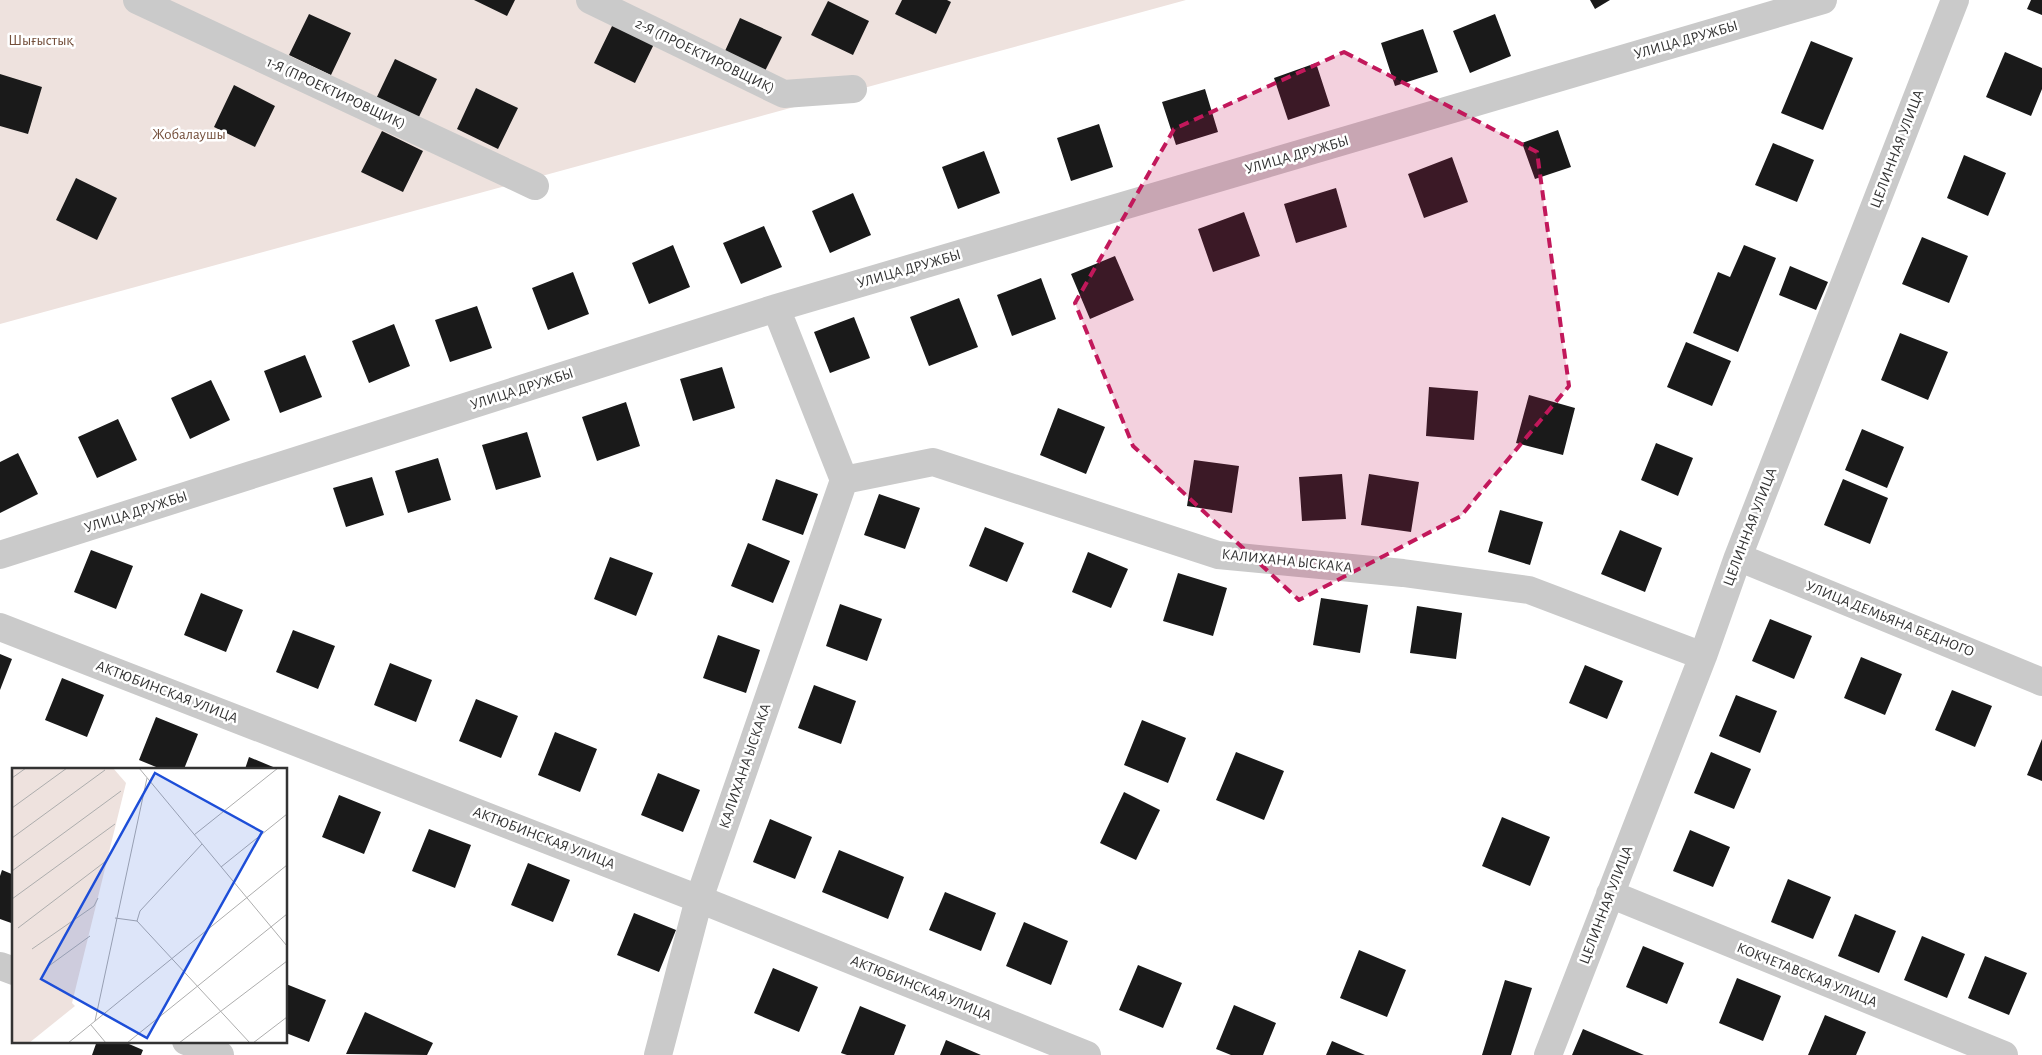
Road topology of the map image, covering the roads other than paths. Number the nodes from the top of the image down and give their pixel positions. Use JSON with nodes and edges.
{"nodes":[{"id":1,"x":137,"y":0,"type":"edge"},
{"id":2,"x":590,"y":0,"type":"edge"},
{"id":3,"x":1823,"y":0,"type":"edge"},
{"id":4,"x":1955,"y":0,"type":"edge"},
{"id":5,"x":853,"y":89,"type":"dead end"},
{"id":6,"x":535,"y":186,"type":"dead end"},
{"id":7,"x":776,"y":308,"type":"junction"},
{"id":8,"x":844,"y":480,"type":"junction"},
{"id":9,"x":0,"y":555,"type":"edge"},
{"id":10,"x":1738,"y":557,"type":"junction"},
{"id":11,"x":0,"y":627,"type":"edge"},
{"id":12,"x":1703,"y":656,"type":"junction"},
{"id":13,"x":2042,"y":682,"type":"edge"},
{"id":14,"x":1610,"y":894,"type":"junction"},
{"id":15,"x":699,"y":898,"type":"junction"},
{"id":16,"x":0,"y":966,"type":"edge"},
{"id":17,"x":12,"y":970,"type":"edge"},
{"id":18,"x":188,"y":1042,"type":"edge"},
{"id":19,"x":220,"y":1055,"type":"edge"},
{"id":20,"x":658,"y":1055,"type":"edge"},
{"id":21,"x":1086,"y":1055,"type":"edge"},
{"id":22,"x":1548,"y":1055,"type":"edge"},
{"id":23,"x":2004,"y":1055,"type":"edge"}],
"edges":[{"from":1,"to":6,"type":"street","name":"1-Я (ПРОЕКТИРОВЩИК)"},
{"from":2,"to":5,"type":"street","name":"2-Я (ПРОЕКТИРОВЩИК)"},
{"from":3,"to":7,"type":"street","name":"УЛИЦА ДРУЖБЫ"},
{"from":4,"to":10,"type":"street","name":"ЦЕЛИННАЯ УЛИЦА"},
{"from":7,"to":8,"type":"street"},
{"from":7,"to":9,"type":"street","name":"УЛИЦА ДРУЖБЫ"},
{"from":8,"to":12,"type":"street","name":"КАЛИХАНА ЫСКАКА"},
{"from":8,"to":15,"type":"street","name":"КАЛИХАНА ЫСКАКА"},
{"from":10,"to":12,"type":"street","name":"ЦЕЛИННАЯ УЛИЦА"},
{"from":10,"to":13,"type":"street","name":"УЛИЦА ДЕМЬЯНА БЕДНОГО"},
{"from":11,"to":15,"type":"street","name":"АКТЮБИНСКАЯ УЛИЦА"},
{"from":12,"to":14,"type":"street","name":"ЦЕЛИННАЯ УЛИЦА"},
{"from":14,"to":22,"type":"street","name":"ЦЕЛИННАЯ УЛИЦА"},
{"from":14,"to":23,"type":"street","name":"КОКЧЕТАВСКАЯ УЛИЦА"},
{"from":15,"to":20,"type":"street","name":"КАЛИХАНА ЫСКАКА"},
{"from":15,"to":21,"type":"street","name":"АКТЮБИНСКАЯ УЛИЦА"},
{"from":16,"to":17,"type":"street"},
{"from":18,"to":19,"type":"street"}]}
